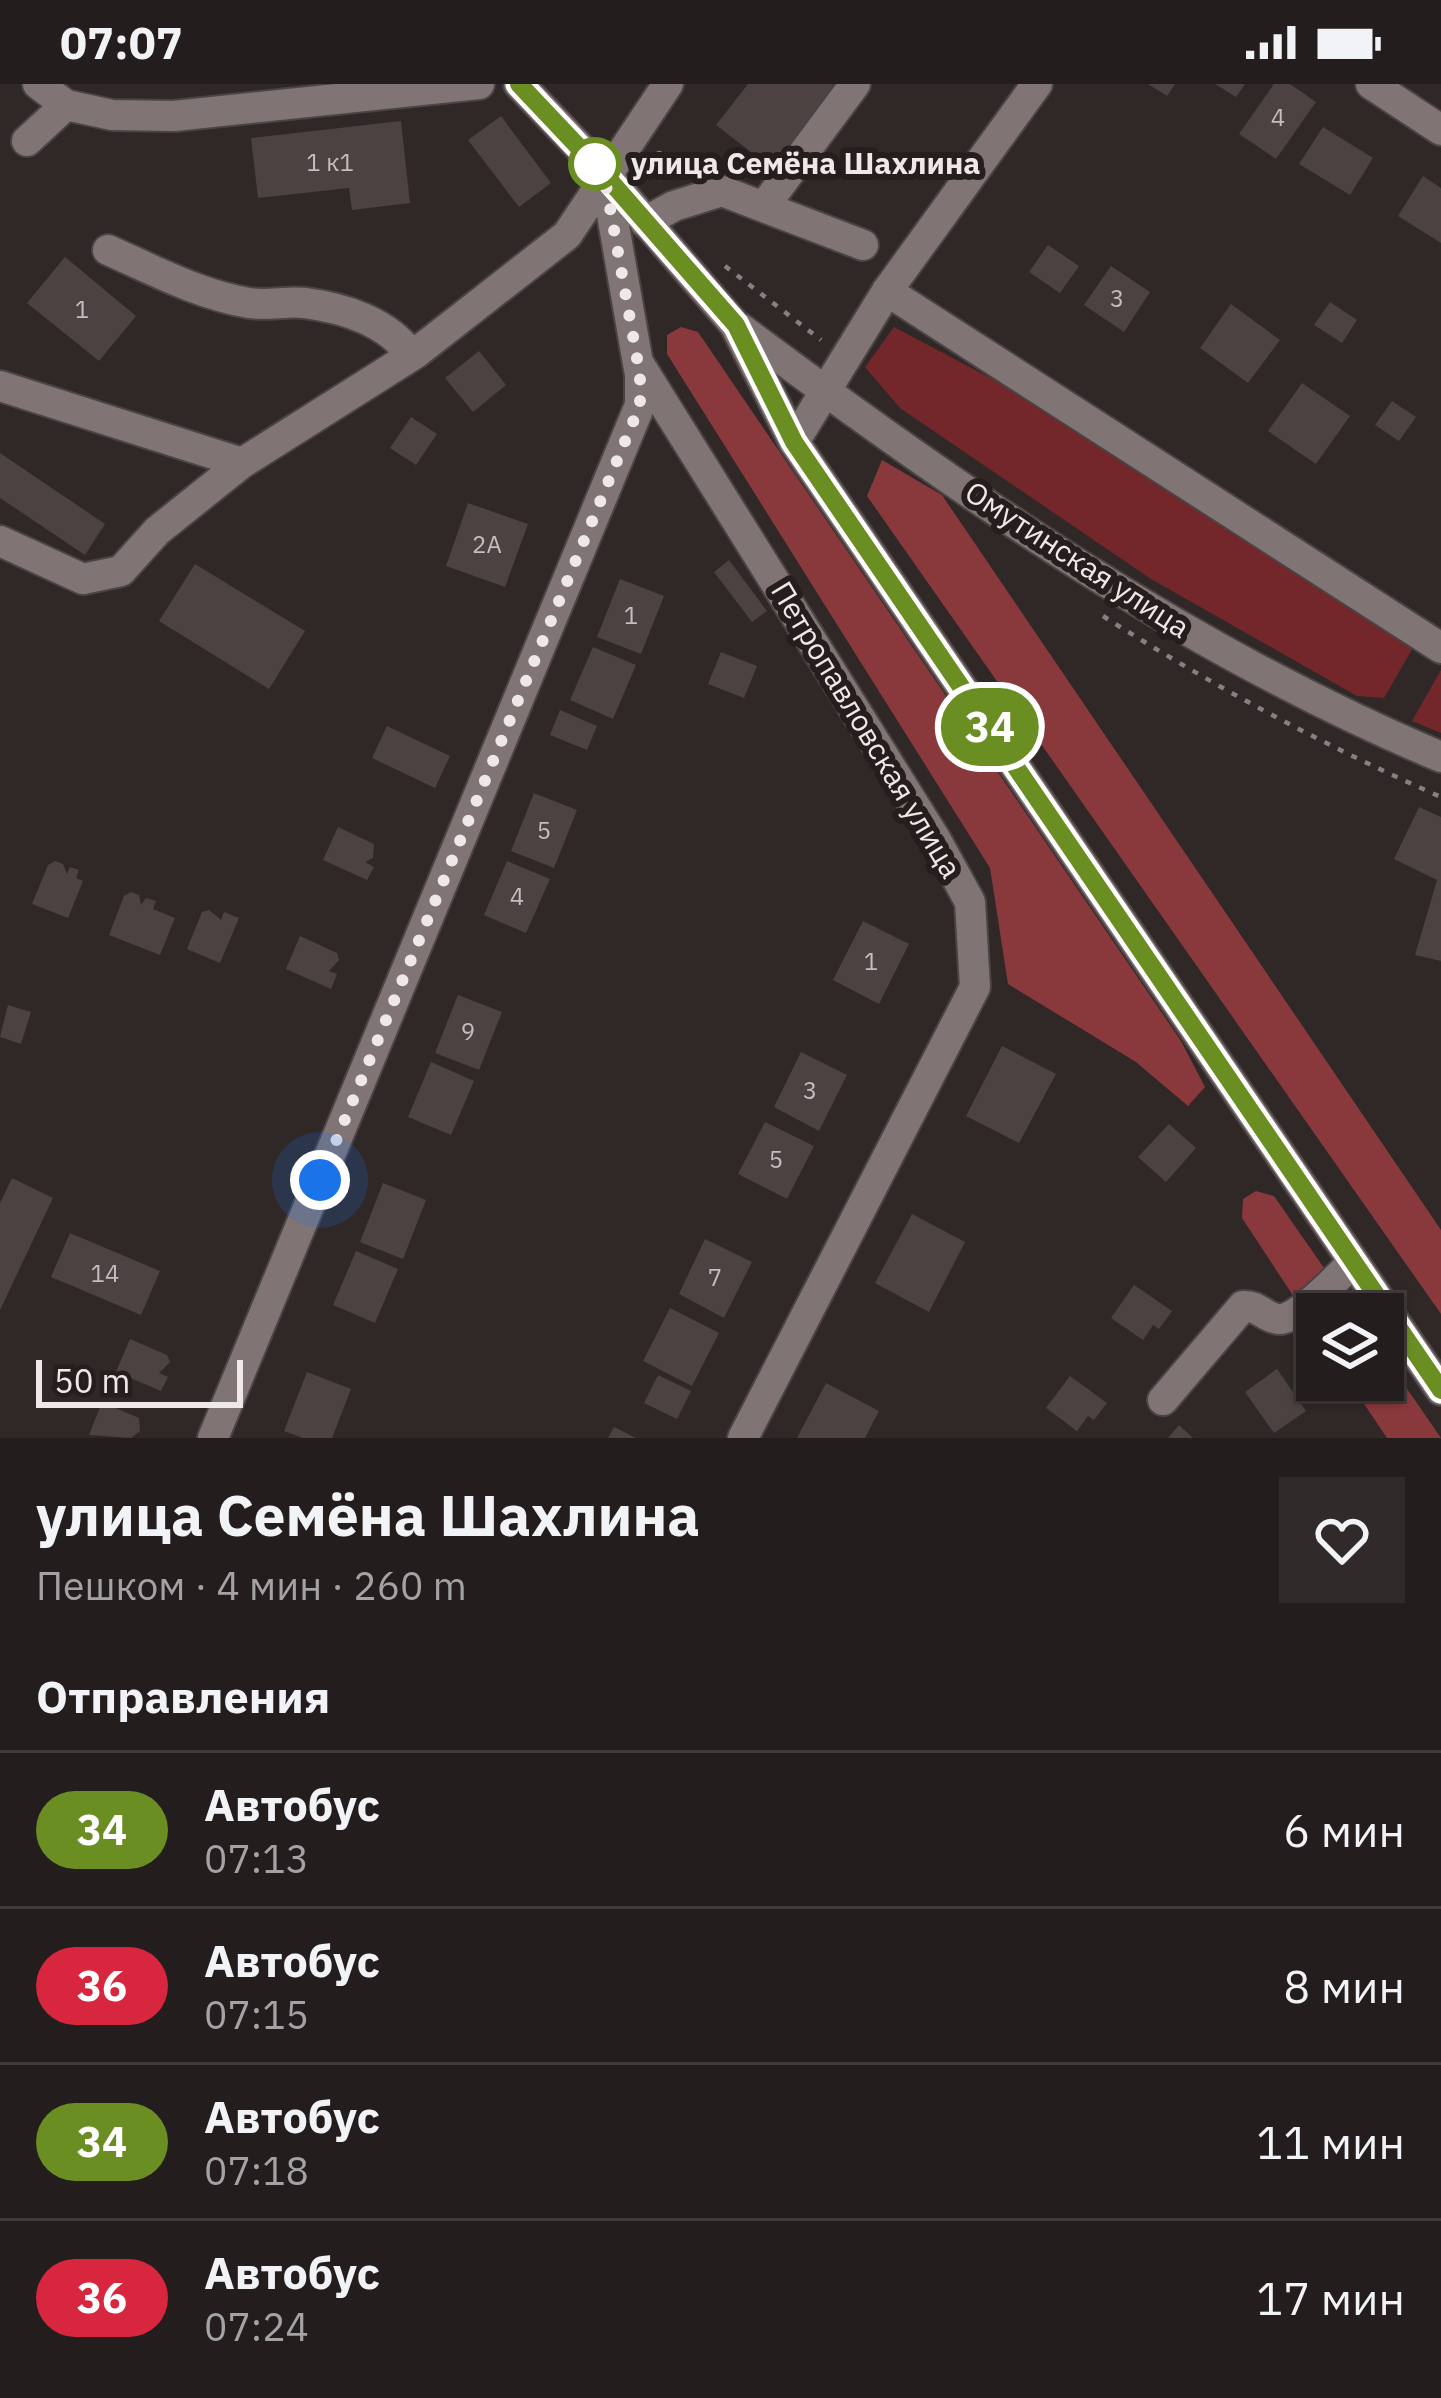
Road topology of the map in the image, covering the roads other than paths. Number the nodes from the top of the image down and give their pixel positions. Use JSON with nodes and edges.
{"nodes":[{"id":1,"x":38,"y":84,"type":"edge"},
{"id":2,"x":478,"y":84,"type":"edge"},
{"id":3,"x":519,"y":84,"type":"edge"},
{"id":4,"x":668,"y":84,"type":"edge"},
{"id":5,"x":855,"y":84,"type":"edge"},
{"id":6,"x":1037,"y":84,"type":"edge"},
{"id":7,"x":1371,"y":84,"type":"edge"},
{"id":8,"x":66,"y":105,"type":"junction"},
{"id":9,"x":1441,"y":130,"type":"edge"},
{"id":10,"x":27,"y":141,"type":"dead end"},
{"id":11,"x":604,"y":174,"type":"junction"},
{"id":12,"x":765,"y":205,"type":"junction"},
{"id":13,"x":645,"y":221,"type":"junction"},
{"id":14,"x":863,"y":245,"type":"dead end"},
{"id":15,"x":108,"y":250,"type":"dead end"},
{"id":16,"x":887,"y":291,"type":"junction"},
{"id":17,"x":736,"y":325,"type":"junction"},
{"id":18,"x":411,"y":356,"type":"junction"},
{"id":19,"x":638,"y":362,"type":"junction"},
{"id":20,"x":0,"y":386,"type":"edge"},
{"id":21,"x":824,"y":391,"type":"junction"},
{"id":22,"x":794,"y":442,"type":"junction"},
{"id":23,"x":242,"y":463,"type":"junction"},
{"id":24,"x":0,"y":541,"type":"edge"},
{"id":25,"x":1441,"y":648,"type":"edge"},
{"id":26,"x":1441,"y":757,"type":"edge"},
{"id":27,"x":1353,"y":1262,"type":"junction"},
{"id":28,"x":1441,"y":1390,"type":"edge"},
{"id":29,"x":1163,"y":1400,"type":"dead end"},
{"id":30,"x":213,"y":1438,"type":"edge"},
{"id":31,"x":743,"y":1438,"type":"edge"}],
"edges":[{"from":1,"to":8,"type":"street"},
{"from":2,"to":8,"type":"street"},
{"from":3,"to":11,"type":"street"},
{"from":4,"to":11,"type":"street"},
{"from":5,"to":12,"type":"street"},
{"from":6,"to":16,"type":"street"},
{"from":7,"to":9,"type":"street"},
{"from":8,"to":10,"type":"street"},
{"from":11,"to":13,"type":"street"},
{"from":11,"to":18,"type":"street"},
{"from":11,"to":19,"type":"street"},
{"from":12,"to":13,"type":"street"},
{"from":12,"to":14,"type":"street"},
{"from":13,"to":17,"type":"street"},
{"from":15,"to":18,"type":"street"},
{"from":16,"to":21,"type":"street"},
{"from":16,"to":25,"type":"street"},
{"from":17,"to":21,"type":"street","name":"Омутинская улица"},
{"from":17,"to":22,"type":"street"},
{"from":18,"to":23,"type":"street"},
{"from":19,"to":30,"type":"street"},
{"from":19,"to":31,"type":"street","name":"Петропавловская улица"},
{"from":20,"to":23,"type":"street"},
{"from":21,"to":22,"type":"street"},
{"from":21,"to":26,"type":"street","name":"Омутинская улица"},
{"from":22,"to":27,"type":"street"},
{"from":23,"to":24,"type":"street"},
{"from":27,"to":28,"type":"street"},
{"from":27,"to":29,"type":"street"}]}
